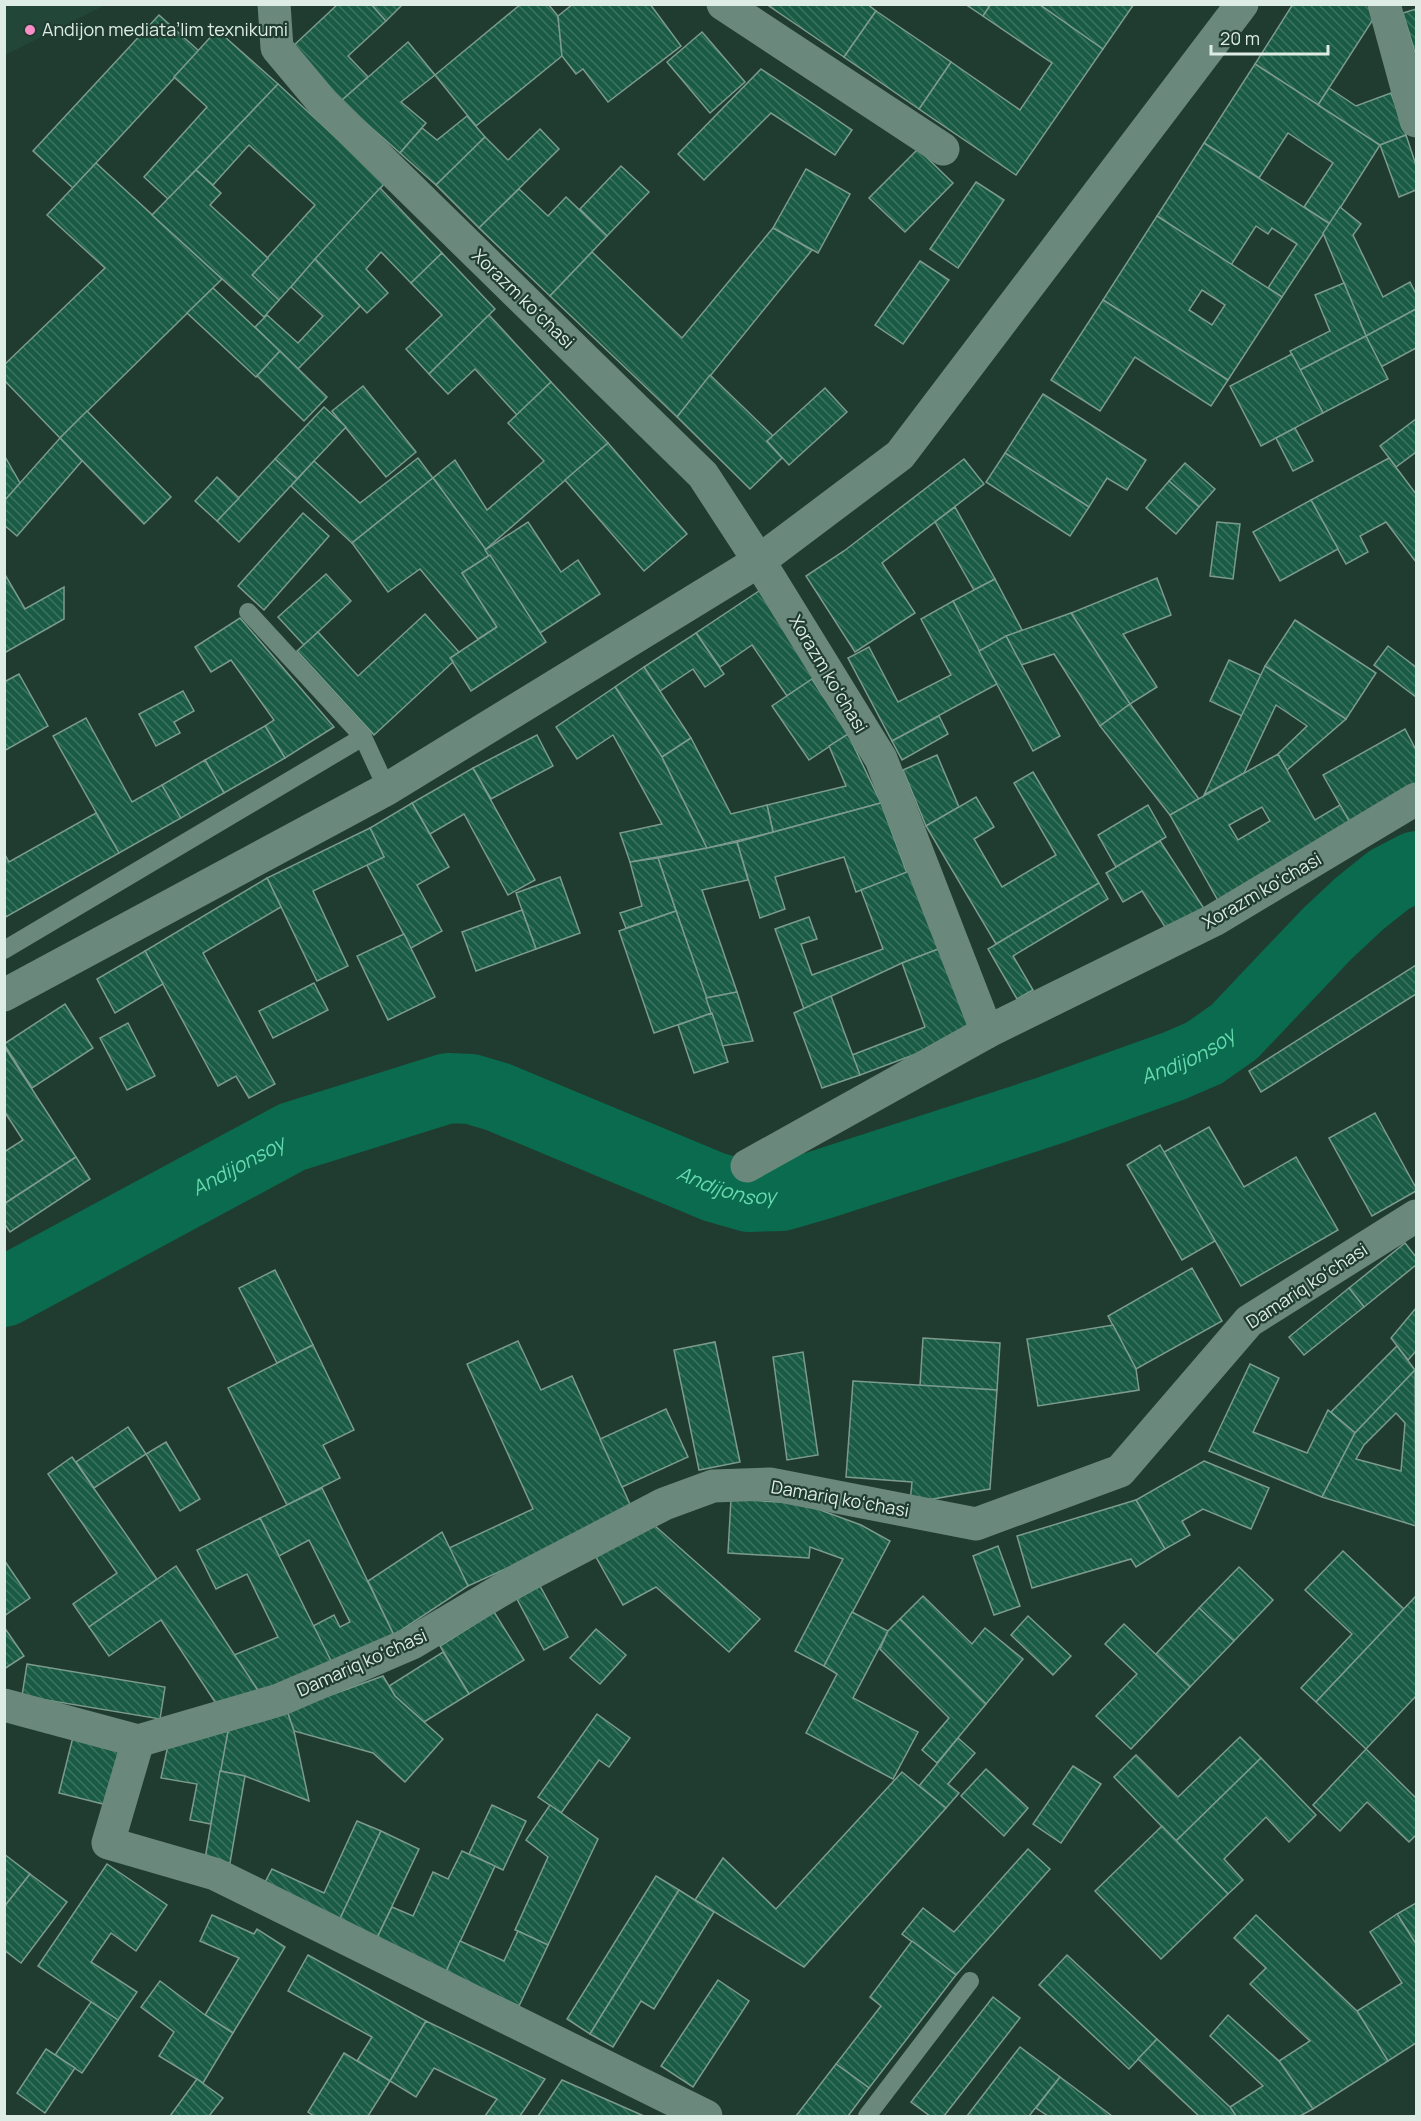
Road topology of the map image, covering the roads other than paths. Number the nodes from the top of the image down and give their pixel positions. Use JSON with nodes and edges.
{"nodes":[{"id":1,"x":274,"y":4,"type":"edge"},
{"id":2,"x":723,"y":4,"type":"edge"},
{"id":3,"x":1242,"y":4,"type":"edge"},
{"id":4,"x":1384,"y":4,"type":"edge"},
{"id":5,"x":1416,"y":121,"type":"edge"},
{"id":6,"x":943,"y":149,"type":"dead end"},
{"id":7,"x":759,"y":561,"type":"junction"},
{"id":8,"x":248,"y":612,"type":"dead end"},
{"id":9,"x":363,"y":737,"type":"junction"},
{"id":10,"x":387,"y":789,"type":"junction"},
{"id":11,"x":1416,"y":799,"type":"edge"},
{"id":12,"x":4,"y":950,"type":"edge"},
{"id":13,"x":4,"y":995,"type":"edge"},
{"id":14,"x":987,"y":1032,"type":"junction"},
{"id":15,"x":747,"y":1166,"type":"dead end"},
{"id":16,"x":1416,"y":1216,"type":"edge"},
{"id":17,"x":4,"y":1705,"type":"edge"},
{"id":18,"x":138,"y":1741,"type":"junction"},
{"id":19,"x":970,"y":1981,"type":"dead end"},
{"id":20,"x":706,"y":2116,"type":"edge"},
{"id":21,"x":867,"y":2116,"type":"edge"}],
"edges":[{"from":1,"to":7,"type":"street","name":"Xorazm koʻchasi"},
{"from":2,"to":6,"type":"street"},
{"from":3,"to":7,"type":"street"},
{"from":4,"to":5,"type":"street"},
{"from":7,"to":10,"type":"street"},
{"from":7,"to":14,"type":"street","name":"Xorazm koʻchasi"},
{"from":8,"to":9,"type":"lane"},
{"from":9,"to":10,"type":"lane"},
{"from":9,"to":12,"type":"lane"},
{"from":10,"to":13,"type":"street"},
{"from":11,"to":14,"type":"street","name":"Xorazm koʻchasi"},
{"from":14,"to":15,"type":"street"},
{"from":16,"to":18,"type":"street","name":"Damariq koʻchasi"},
{"from":17,"to":18,"type":"street"},
{"from":18,"to":20,"type":"street"},
{"from":19,"to":21,"type":"lane"}]}
